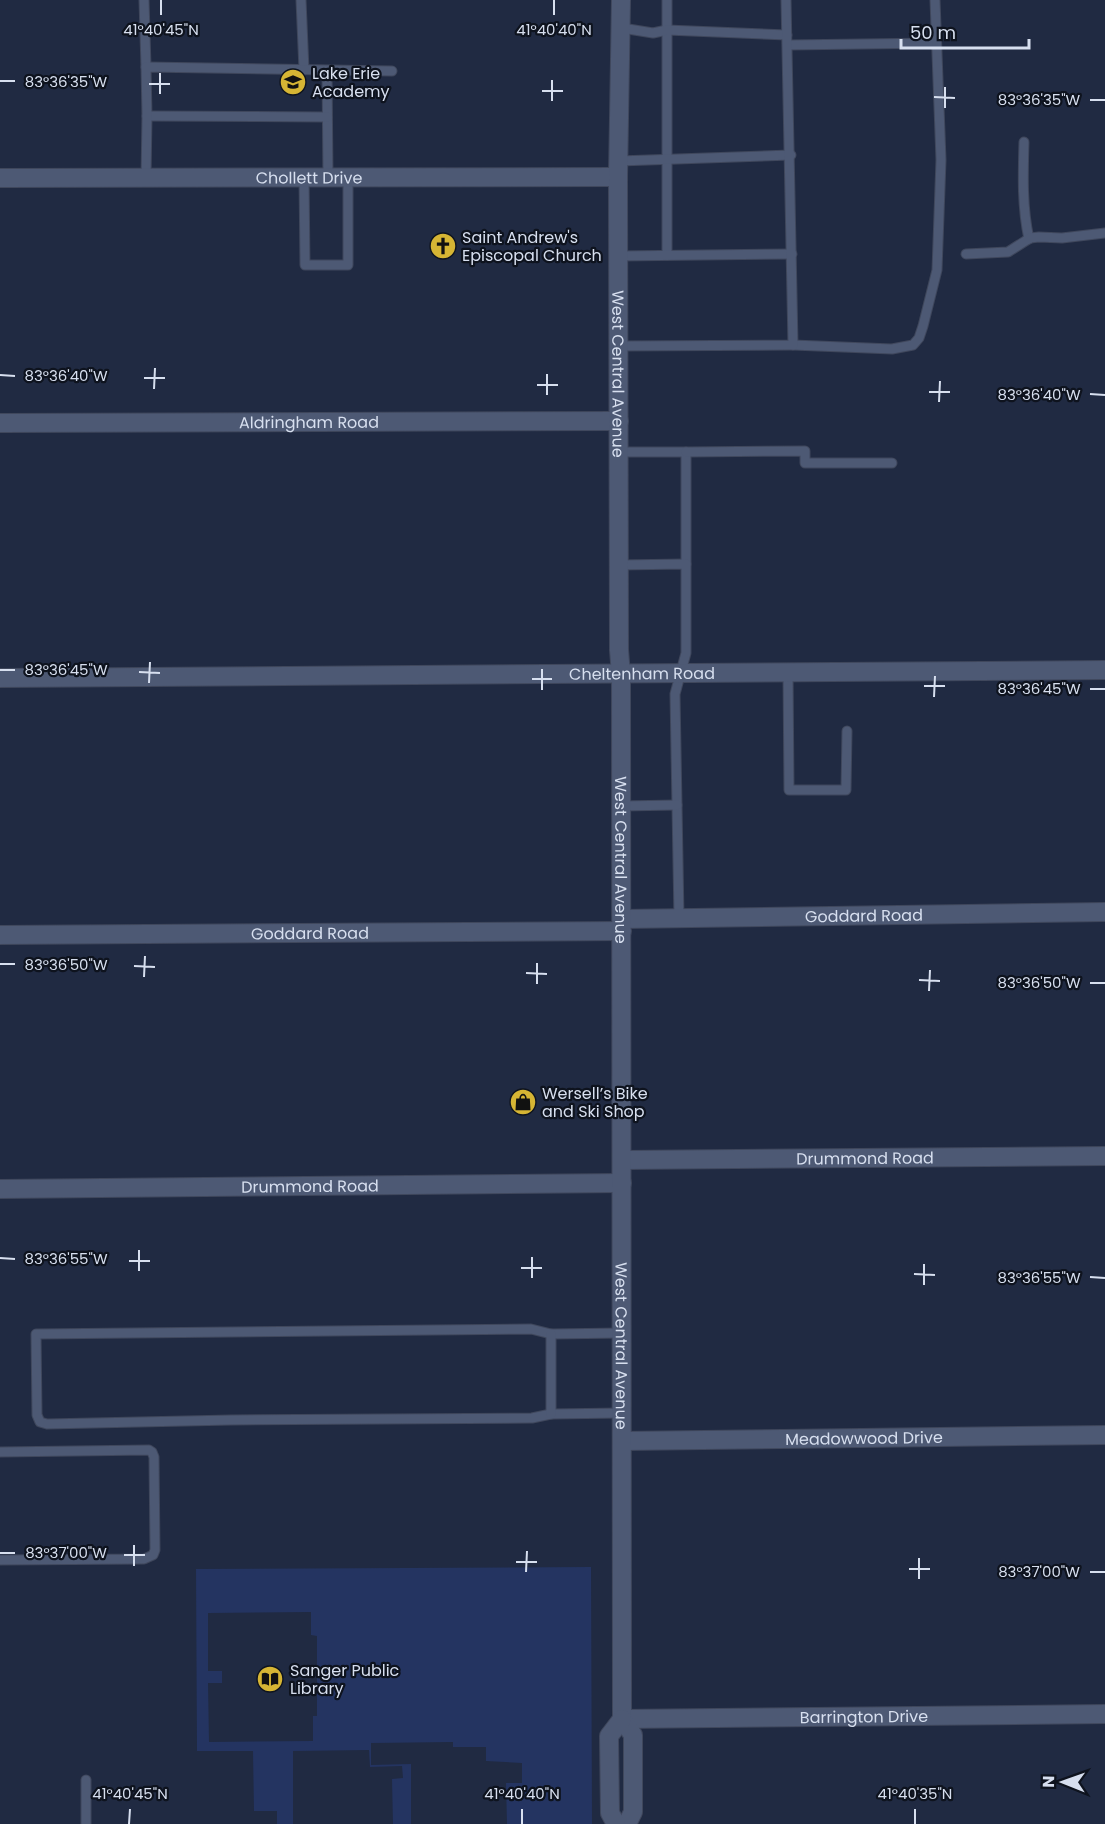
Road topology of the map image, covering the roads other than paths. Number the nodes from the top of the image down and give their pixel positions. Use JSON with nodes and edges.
{"nodes":[{"id":1,"x":144,"y":0,"type":"edge"},
{"id":2,"x":301,"y":0,"type":"edge"},
{"id":3,"x":621,"y":0,"type":"edge"},
{"id":4,"x":667,"y":0,"type":"edge"},
{"id":5,"x":786,"y":0,"type":"edge"},
{"id":6,"x":935,"y":0,"type":"edge"},
{"id":7,"x":622,"y":28,"type":"junction"},
{"id":8,"x":667,"y":30,"type":"junction"},
{"id":9,"x":787,"y":35,"type":"junction"},
{"id":10,"x":936,"y":42,"type":"junction"},
{"id":11,"x":788,"y":45,"type":"junction"},
{"id":12,"x":146,"y":68,"type":"junction"},
{"id":13,"x":304,"y":70,"type":"junction"},
{"id":14,"x":327,"y":71,"type":"junction"},
{"id":15,"x":392,"y":71,"type":"dead end"},
{"id":16,"x":147,"y":116,"type":"junction"},
{"id":17,"x":327,"y":117,"type":"junction"},
{"id":18,"x":1024,"y":142,"type":"dead end"},
{"id":19,"x":790,"y":155,"type":"junction"},
{"id":20,"x":668,"y":159,"type":"junction"},
{"id":21,"x":619,"y":169,"type":"junction"},
{"id":22,"x":304,"y":177,"type":"junction"},
{"id":23,"x":328,"y":177,"type":"junction"},
{"id":24,"x":348,"y":177,"type":"junction"},
{"id":25,"x":0,"y":178,"type":"edge"},
{"id":26,"x":146,"y":178,"type":"junction"},
{"id":27,"x":1105,"y":233,"type":"edge"},
{"id":28,"x":1029,"y":239,"type":"junction"},
{"id":29,"x":792,"y":254,"type":"junction"},
{"id":30,"x":966,"y":254,"type":"dead end"},
{"id":31,"x":668,"y":255,"type":"junction"},
{"id":32,"x":618,"y":256,"type":"junction"},
{"id":33,"x":793,"y":345,"type":"junction"},
{"id":34,"x":618,"y":346,"type":"junction"},
{"id":35,"x":619,"y":421,"type":"junction"},
{"id":36,"x":0,"y":423,"type":"edge"},
{"id":37,"x":618,"y":452,"type":"junction"},
{"id":38,"x":686,"y":452,"type":"junction"},
{"id":39,"x":892,"y":463,"type":"dead end"},
{"id":40,"x":686,"y":564,"type":"junction"},
{"id":41,"x":618,"y":565,"type":"junction"},
{"id":42,"x":1105,"y":670,"type":"edge"},
{"id":43,"x":788,"y":672,"type":"junction"},
{"id":44,"x":680,"y":673,"type":"junction"},
{"id":45,"x":621,"y":675,"type":"junction"},
{"id":46,"x":0,"y":678,"type":"edge"},
{"id":47,"x":847,"y":731,"type":"dead end"},
{"id":48,"x":677,"y":805,"type":"junction"},
{"id":49,"x":621,"y":807,"type":"junction"},
{"id":50,"x":1105,"y":912,"type":"edge"},
{"id":51,"x":679,"y":918,"type":"junction"},
{"id":52,"x":622,"y":925,"type":"junction"},
{"id":53,"x":0,"y":935,"type":"edge"},
{"id":54,"x":1105,"y":1156,"type":"edge"},
{"id":55,"x":623,"y":1160,"type":"junction"},
{"id":56,"x":622,"y":1183,"type":"junction"},
{"id":57,"x":0,"y":1189,"type":"edge"},
{"id":58,"x":622,"y":1333,"type":"junction"},
{"id":59,"x":551,"y":1334,"type":"junction"},
{"id":60,"x":622,"y":1413,"type":"junction"},
{"id":61,"x":551,"y":1414,"type":"junction"},
{"id":62,"x":1105,"y":1435,"type":"edge"},
{"id":63,"x":622,"y":1441,"type":"junction"},
{"id":64,"x":0,"y":1452,"type":"edge"},
{"id":65,"x":0,"y":1560,"type":"edge"},
{"id":66,"x":1105,"y":1714,"type":"edge"},
{"id":67,"x":622,"y":1719,"type":"junction"},
{"id":68,"x":86,"y":1780,"type":"dead end"},
{"id":69,"x":86,"y":1824,"type":"edge"},
{"id":70,"x":616,"y":1824,"type":"edge"},
{"id":71,"x":627,"y":1824,"type":"edge"}],
"edges":[{"from":1,"to":12,"type":"lane"},
{"from":2,"to":13,"type":"lane"},
{"from":3,"to":7,"type":"street","name":"West Central Avenue"},
{"from":4,"to":8,"type":"lane"},
{"from":5,"to":9,"type":"lane"},
{"from":6,"to":10,"type":"lane"},
{"from":7,"to":8,"type":"lane"},
{"from":7,"to":21,"type":"street","name":"West Central Avenue"},
{"from":8,"to":9,"type":"lane"},
{"from":8,"to":20,"type":"lane"},
{"from":9,"to":11,"type":"lane"},
{"from":10,"to":11,"type":"lane"},
{"from":10,"to":33,"type":"lane"},
{"from":11,"to":19,"type":"lane"},
{"from":12,"to":13,"type":"lane"},
{"from":12,"to":16,"type":"lane"},
{"from":13,"to":14,"type":"lane"},
{"from":14,"to":15,"type":"lane"},
{"from":14,"to":17,"type":"lane"},
{"from":16,"to":17,"type":"lane"},
{"from":16,"to":26,"type":"lane"},
{"from":17,"to":23,"type":"lane"},
{"from":18,"to":28,"type":"lane"},
{"from":19,"to":20,"type":"lane"},
{"from":19,"to":29,"type":"lane"},
{"from":20,"to":21,"type":"lane"},
{"from":20,"to":31,"type":"lane"},
{"from":21,"to":24,"type":"street","name":"Chollett Drive"},
{"from":21,"to":32,"type":"street","name":"West Central Avenue"},
{"from":22,"to":23,"type":"street","name":"Chollett Drive"},
{"from":22,"to":24,"type":"lane"},
{"from":22,"to":26,"type":"street","name":"Chollett Drive"},
{"from":23,"to":24,"type":"street","name":"Chollett Drive"},
{"from":25,"to":26,"type":"street","name":"Chollett Drive"},
{"from":27,"to":28,"type":"lane"},
{"from":28,"to":30,"type":"lane"},
{"from":29,"to":31,"type":"lane"},
{"from":29,"to":33,"type":"lane"},
{"from":31,"to":32,"type":"lane"},
{"from":32,"to":34,"type":"street","name":"West Central Avenue"},
{"from":33,"to":34,"type":"lane"},
{"from":34,"to":35,"type":"street","name":"West Central Avenue"},
{"from":35,"to":36,"type":"street","name":"Aldringham Road"},
{"from":35,"to":37,"type":"street","name":"West Central Avenue"},
{"from":37,"to":38,"type":"lane"},
{"from":37,"to":41,"type":"street","name":"West Central Avenue"},
{"from":38,"to":39,"type":"lane"},
{"from":38,"to":40,"type":"lane"},
{"from":40,"to":41,"type":"lane"},
{"from":40,"to":44,"type":"lane"},
{"from":41,"to":45,"type":"street","name":"West Central Avenue"},
{"from":42,"to":43,"type":"street","name":"Cheltenham Road"},
{"from":43,"to":44,"type":"street","name":"Cheltenham Road"},
{"from":43,"to":47,"type":"lane"},
{"from":44,"to":45,"type":"street","name":"Cheltenham Road"},
{"from":44,"to":48,"type":"lane"},
{"from":45,"to":46,"type":"street","name":"Cheltenham Road"},
{"from":45,"to":49,"type":"street","name":"West Central Avenue"},
{"from":48,"to":49,"type":"lane"},
{"from":48,"to":51,"type":"lane"},
{"from":49,"to":52,"type":"street","name":"West Central Avenue"},
{"from":50,"to":51,"type":"street","name":"Goddard Road"},
{"from":51,"to":52,"type":"street","name":"Goddard Road"},
{"from":52,"to":53,"type":"street","name":"Goddard Road"},
{"from":52,"to":55,"type":"street","name":"West Central Avenue"},
{"from":54,"to":55,"type":"street","name":"Drummond Road"},
{"from":55,"to":56,"type":"street","name":"West Central Avenue"},
{"from":56,"to":57,"type":"street","name":"Drummond Road"},
{"from":56,"to":58,"type":"street","name":"West Central Avenue"},
{"from":58,"to":59,"type":"lane"},
{"from":58,"to":60,"type":"street","name":"West Central Avenue"},
{"from":59,"to":61,"type":"lane"},
{"from":59,"to":61,"type":"lane"},
{"from":60,"to":61,"type":"lane"},
{"from":60,"to":63,"type":"street","name":"West Central Avenue"},
{"from":62,"to":63,"type":"street","name":"Meadowwood Drive"},
{"from":63,"to":67,"type":"street","name":"West Central Avenue"},
{"from":64,"to":65,"type":"lane"},
{"from":66,"to":67,"type":"street","name":"Barrington Drive"},
{"from":67,"to":70,"type":"street","name":"West Central Avenue"},
{"from":67,"to":71,"type":"street","name":"West Central Avenue"},
{"from":68,"to":69,"type":"lane"}]}
